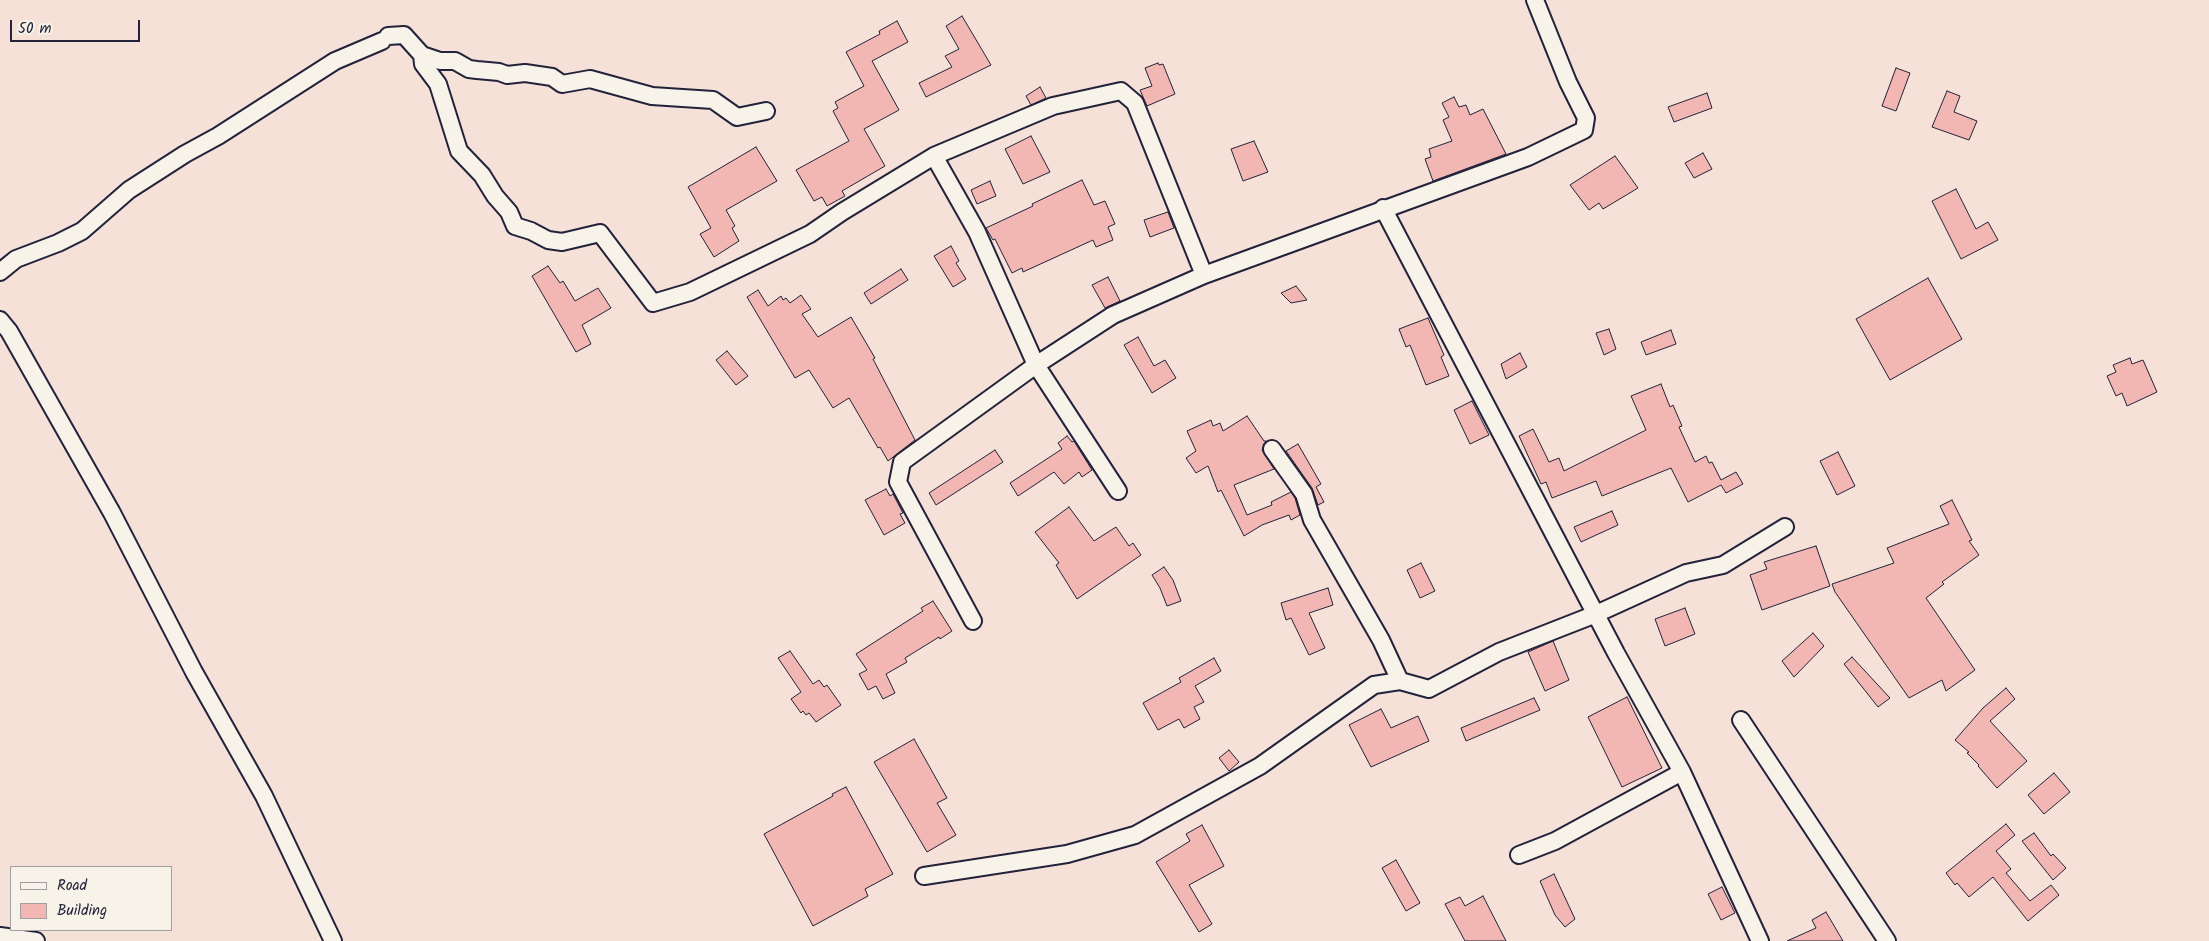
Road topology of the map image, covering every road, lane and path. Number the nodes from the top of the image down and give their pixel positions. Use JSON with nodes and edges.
{"nodes":[{"id":1,"x":1535,"y":0,"type":"edge"},
{"id":2,"x":422,"y":54,"type":"junction"},
{"id":3,"x":766,"y":111,"type":"dead end"},
{"id":4,"x":934,"y":156,"type":"junction"},
{"id":5,"x":1383,"y":208,"type":"junction"},
{"id":6,"x":0,"y":272,"type":"edge"},
{"id":7,"x":1204,"y":274,"type":"junction"},
{"id":8,"x":0,"y":320,"type":"edge"},
{"id":9,"x":1036,"y":364,"type":"junction"},
{"id":10,"x":1272,"y":450,"type":"dead end"},
{"id":11,"x":1118,"y":491,"type":"dead end"},
{"id":12,"x":1785,"y":528,"type":"dead end"},
{"id":13,"x":1596,"y":614,"type":"junction"},
{"id":14,"x":973,"y":621,"type":"dead end"},
{"id":15,"x":1400,"y":681,"type":"junction"},
{"id":16,"x":1741,"y":720,"type":"dead end"},
{"id":17,"x":1682,"y":772,"type":"junction"},
{"id":18,"x":1519,"y":855,"type":"dead end"},
{"id":19,"x":924,"y":876,"type":"dead end"},
{"id":20,"x":0,"y":936,"type":"edge"},
{"id":21,"x":36,"y":941,"type":"edge"},
{"id":22,"x":333,"y":941,"type":"edge"},
{"id":23,"x":1759,"y":941,"type":"edge"},
{"id":24,"x":1886,"y":941,"type":"edge"}],
"edges":[{"from":1,"to":5,"type":"street"},
{"from":2,"to":3,"type":"street"},
{"from":2,"to":4,"type":"street"},
{"from":2,"to":6,"type":"street"},
{"from":4,"to":7,"type":"street"},
{"from":4,"to":9,"type":"street"},
{"from":5,"to":7,"type":"street"},
{"from":5,"to":13,"type":"street"},
{"from":7,"to":9,"type":"street"},
{"from":8,"to":22,"type":"street"},
{"from":9,"to":11,"type":"street"},
{"from":9,"to":14,"type":"street"},
{"from":10,"to":15,"type":"street"},
{"from":12,"to":13,"type":"street"},
{"from":13,"to":15,"type":"street"},
{"from":13,"to":17,"type":"street"},
{"from":15,"to":19,"type":"street"},
{"from":16,"to":24,"type":"street"},
{"from":17,"to":18,"type":"street"},
{"from":17,"to":23,"type":"street"},
{"from":20,"to":21,"type":"street"}]}
